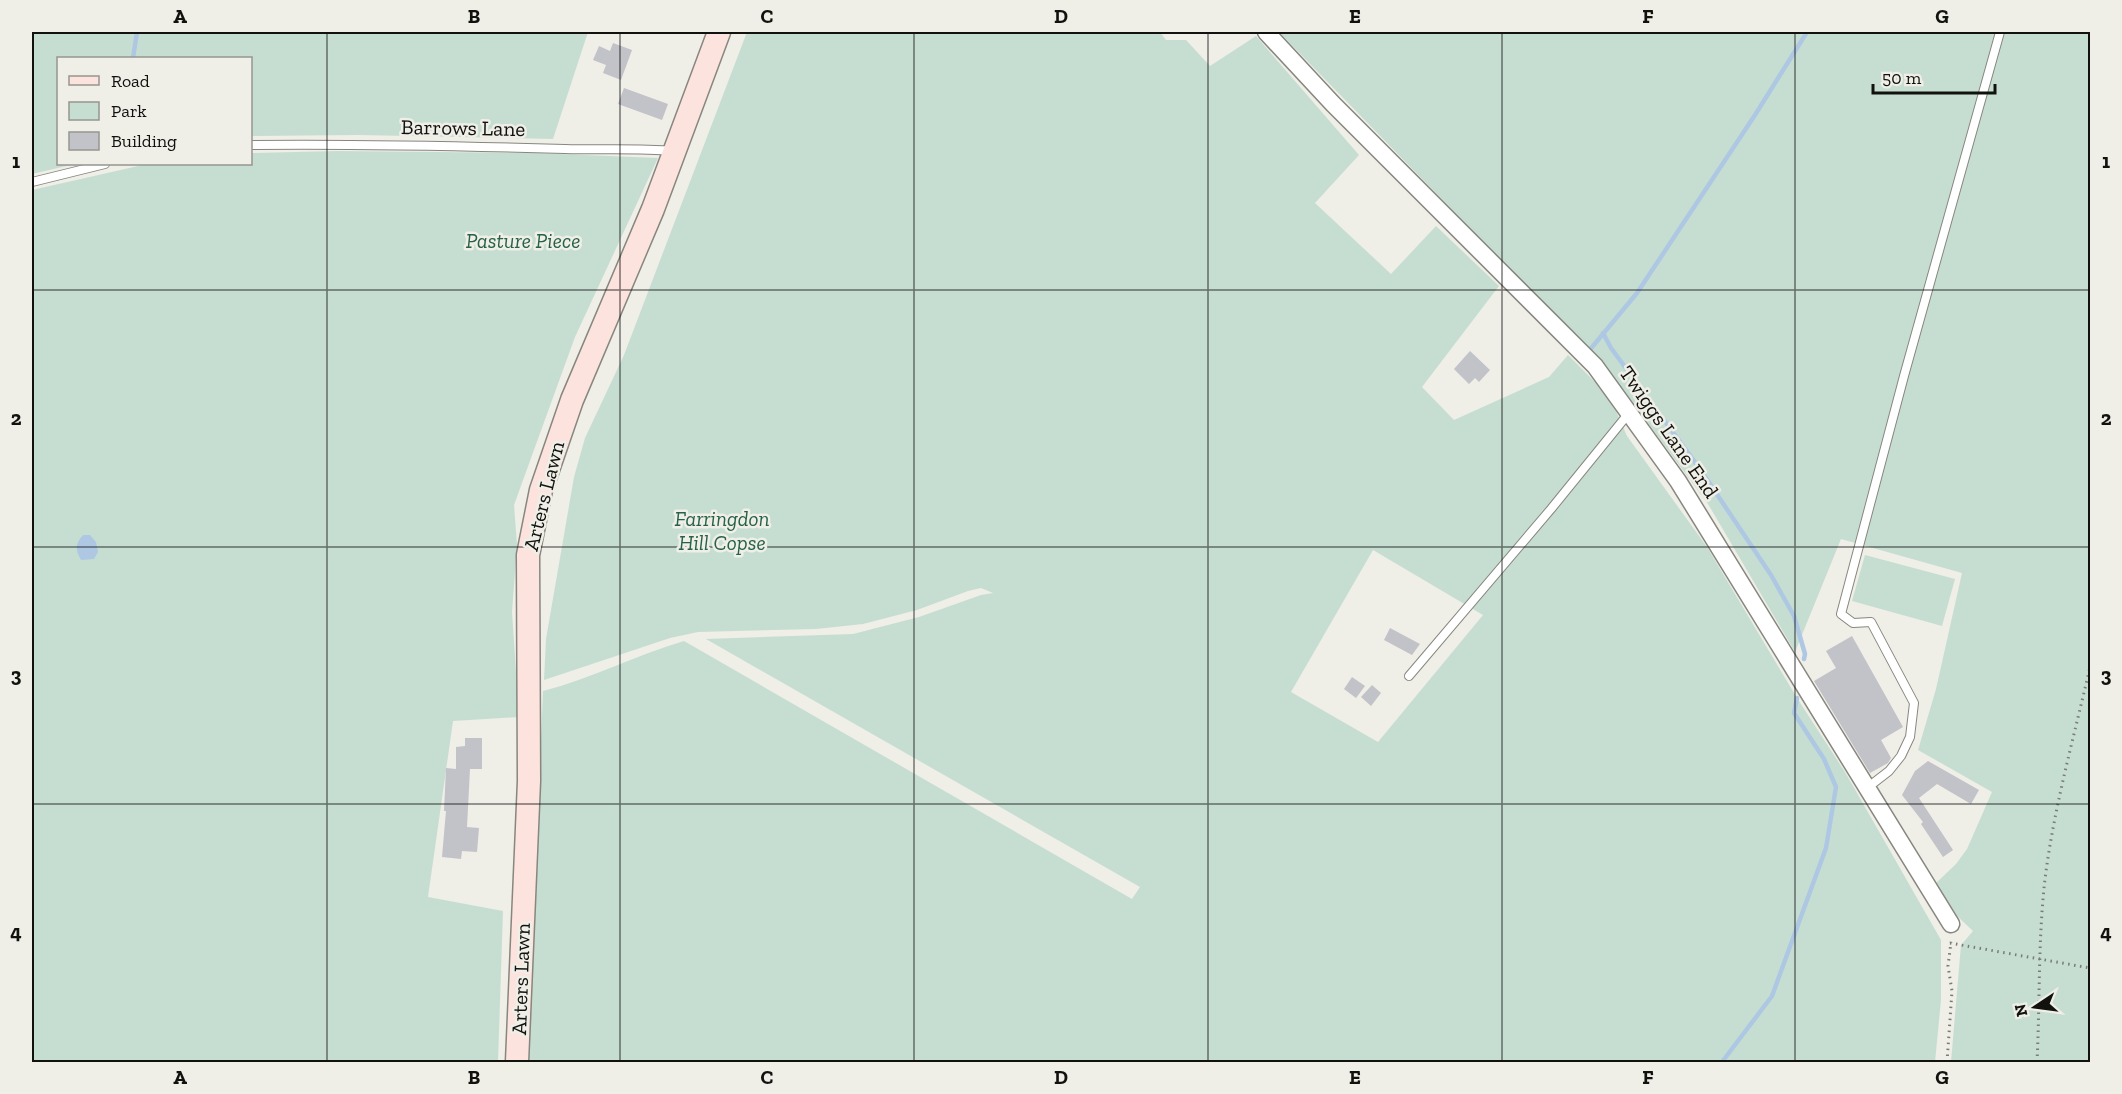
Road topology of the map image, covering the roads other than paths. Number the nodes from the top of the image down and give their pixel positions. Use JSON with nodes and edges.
{"nodes":[{"id":1,"x":719,"y":32,"type":"edge"},
{"id":2,"x":1266,"y":32,"type":"edge"},
{"id":3,"x":2000,"y":32,"type":"edge"},
{"id":4,"x":252,"y":145,"type":"edge"},
{"id":5,"x":675,"y":151,"type":"junction"},
{"id":6,"x":101,"y":165,"type":"edge"},
{"id":7,"x":32,"y":182,"type":"edge"},
{"id":8,"x":1629,"y":413,"type":"junction"},
{"id":9,"x":1409,"y":676,"type":"dead end"},
{"id":10,"x":1867,"y":788,"type":"junction"},
{"id":11,"x":1951,"y":924,"type":"dead end"},
{"id":12,"x":517,"y":1062,"type":"edge"}],
"edges":[{"from":1,"to":5,"type":"street","name":"Arters Lawn"},
{"from":2,"to":8,"type":"street","name":"Twiggs Lane End"},
{"from":3,"to":10,"type":"lane"},
{"from":4,"to":5,"type":"lane","name":"Barrows Lane"},
{"from":5,"to":12,"type":"street","name":"Arters Lawn"},
{"from":6,"to":7,"type":"lane"},
{"from":8,"to":9,"type":"lane"},
{"from":8,"to":10,"type":"street","name":"Twiggs Lane End"},
{"from":10,"to":11,"type":"street","name":"Twiggs Lane End"}]}
